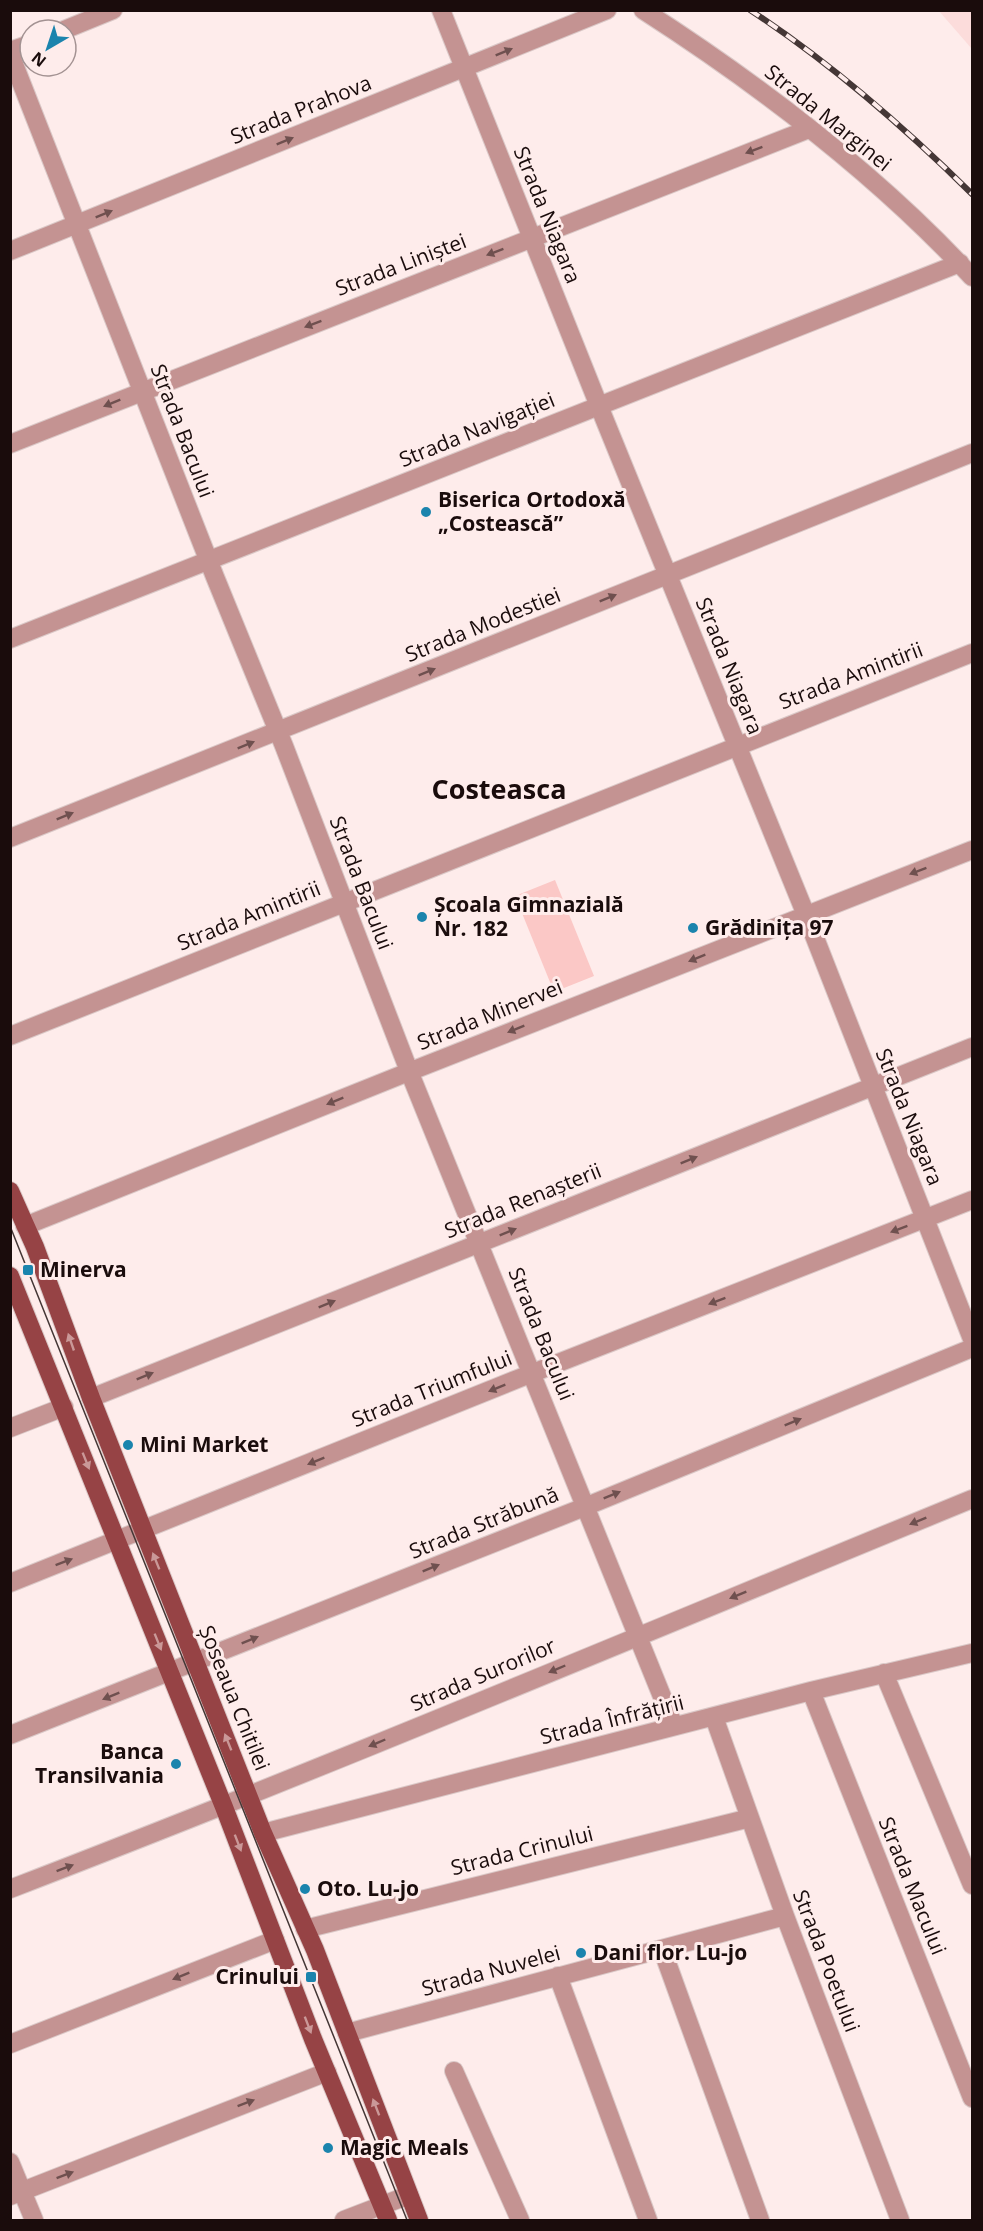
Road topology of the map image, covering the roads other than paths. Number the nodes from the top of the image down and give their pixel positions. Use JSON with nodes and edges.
{"nodes":[{"id":1,"x":113,"y":10,"type":"edge"},
{"id":2,"x":441,"y":10,"type":"edge"},
{"id":3,"x":607,"y":10,"type":"edge"},
{"id":4,"x":643,"y":10,"type":"edge"},
{"id":5,"x":78,"y":24,"type":"edge"},
{"id":6,"x":10,"y":53,"type":"edge"},
{"id":7,"x":465,"y":68,"type":"junction"},
{"id":8,"x":809,"y":129,"type":"junction"},
{"id":9,"x":77,"y":225,"type":"junction"},
{"id":10,"x":532,"y":238,"type":"junction"},
{"id":11,"x":10,"y":251,"type":"edge"},
{"id":12,"x":966,"y":270,"type":"edge"},
{"id":13,"x":142,"y":391,"type":"junction"},
{"id":14,"x":599,"y":406,"type":"junction"},
{"id":15,"x":10,"y":444,"type":"edge"},
{"id":16,"x":972,"y":453,"type":"edge"},
{"id":17,"x":208,"y":559,"type":"junction"},
{"id":18,"x":668,"y":574,"type":"junction"},
{"id":19,"x":10,"y":639,"type":"edge"},
{"id":20,"x":972,"y":653,"type":"edge"},
{"id":21,"x":278,"y":732,"type":"junction"},
{"id":22,"x":737,"y":745,"type":"junction"},
{"id":23,"x":10,"y":838,"type":"edge"},
{"id":24,"x":972,"y":850,"type":"edge"},
{"id":25,"x":343,"y":902,"type":"junction"},
{"id":26,"x":806,"y":915,"type":"junction"},
{"id":27,"x":10,"y":1036,"type":"edge"},
{"id":28,"x":972,"y":1047,"type":"edge"},
{"id":29,"x":410,"y":1071,"type":"junction"},
{"id":30,"x":872,"y":1086,"type":"junction"},
{"id":31,"x":10,"y":1191,"type":"edge"},
{"id":32,"x":972,"y":1200,"type":"edge"},
{"id":33,"x":925,"y":1219,"type":"junction"},
{"id":34,"x":25,"y":1226,"type":"junction"},
{"id":35,"x":479,"y":1244,"type":"junction"},
{"id":36,"x":10,"y":1276,"type":"edge"},
{"id":37,"x":972,"y":1339,"type":"edge"},
{"id":38,"x":972,"y":1348,"type":"edge"},
{"id":39,"x":533,"y":1373,"type":"junction"},
{"id":40,"x":91,"y":1398,"type":"junction"},
{"id":41,"x":64,"y":1407,"type":"junction"},
{"id":42,"x":10,"y":1428,"type":"edge"},
{"id":43,"x":972,"y":1499,"type":"edge"},
{"id":44,"x":587,"y":1506,"type":"junction"},
{"id":45,"x":143,"y":1530,"type":"junction"},
{"id":46,"x":118,"y":1541,"type":"junction"},
{"id":47,"x":10,"y":1583,"type":"edge"},
{"id":48,"x":639,"y":1635,"type":"junction"},
{"id":49,"x":971,"y":1658,"type":"edge"},
{"id":50,"x":183,"y":1667,"type":"junction"},
{"id":51,"x":884,"y":1673,"type":"junction"},
{"id":52,"x":811,"y":1691,"type":"junction"},
{"id":53,"x":714,"y":1717,"type":"junction"},
{"id":54,"x":674,"y":1726,"type":"junction"},
{"id":55,"x":10,"y":1736,"type":"edge"},
{"id":56,"x":249,"y":1797,"type":"junction"},
{"id":57,"x":224,"y":1807,"type":"junction"},
{"id":58,"x":750,"y":1818,"type":"junction"},
{"id":59,"x":263,"y":1833,"type":"junction"},
{"id":60,"x":972,"y":1885,"type":"edge"},
{"id":61,"x":10,"y":1889,"type":"edge"},
{"id":62,"x":785,"y":1916,"type":"junction"},
{"id":63,"x":305,"y":1929,"type":"junction"},
{"id":64,"x":275,"y":1940,"type":"junction"},
{"id":65,"x":662,"y":1949,"type":"junction"},
{"id":66,"x":558,"y":1976,"type":"junction"},
{"id":67,"x":347,"y":2033,"type":"junction"},
{"id":68,"x":10,"y":2044,"type":"edge"},
{"id":69,"x":454,"y":2071,"type":"dead end"},
{"id":70,"x":327,"y":2072,"type":"junction"},
{"id":71,"x":972,"y":2098,"type":"edge"},
{"id":72,"x":10,"y":2162,"type":"edge"},
{"id":73,"x":16,"y":2194,"type":"edge"},
{"id":74,"x":409,"y":2195,"type":"junction"},
{"id":75,"x":385,"y":2213,"type":"edge"},
{"id":76,"x":34,"y":2220,"type":"edge"},
{"id":77,"x":344,"y":2220,"type":"edge"},
{"id":78,"x":419,"y":2220,"type":"edge"},
{"id":79,"x":520,"y":2220,"type":"edge"},
{"id":80,"x":648,"y":2220,"type":"edge"},
{"id":81,"x":760,"y":2220,"type":"edge"},
{"id":82,"x":900,"y":2220,"type":"edge"}],
"edges":[{"from":1,"to":5,"type":"street"},
{"from":2,"to":7,"type":"street","name":"Strada Niagara"},
{"from":7,"to":3,"type":"street","name":"Strada Prahova","one_way":true},
{"from":4,"to":8,"type":"street","name":"Strada Marginei"},
{"from":6,"to":9,"type":"street","name":"Strada Bacului"},
{"from":9,"to":7,"type":"street","name":"Strada Prahova","one_way":true},
{"from":7,"to":10,"type":"street","name":"Strada Niagara"},
{"from":8,"to":10,"type":"street","name":"Strada Liniștei","one_way":true},
{"from":8,"to":12,"type":"street","name":"Strada Marginei"},
{"from":9,"to":11,"type":"street","name":"Strada Prahova"},
{"from":9,"to":13,"type":"street","name":"Strada Bacului"},
{"from":10,"to":13,"type":"street","name":"Strada Liniștei","one_way":true},
{"from":10,"to":14,"type":"street","name":"Strada Niagara"},
{"from":12,"to":14,"type":"street","name":"Strada Navigației"},
{"from":13,"to":15,"type":"street","name":"Strada Liniștei","one_way":true},
{"from":13,"to":17,"type":"street","name":"Strada Bacului"},
{"from":14,"to":17,"type":"street","name":"Strada Navigației"},
{"from":14,"to":18,"type":"street","name":"Strada Niagara"},
{"from":16,"to":18,"type":"street","name":"Strada Modestiei"},
{"from":17,"to":19,"type":"street","name":"Strada Navigației"},
{"from":17,"to":21,"type":"street","name":"Strada Bacului"},
{"from":21,"to":18,"type":"street","name":"Strada Modestiei","one_way":true},
{"from":18,"to":22,"type":"street","name":"Strada Niagara"},
{"from":20,"to":22,"type":"street","name":"Strada Amintirii"},
{"from":23,"to":21,"type":"street","name":"Strada Modestiei","one_way":true},
{"from":21,"to":25,"type":"street","name":"Strada Bacului"},
{"from":22,"to":25,"type":"street","name":"Strada Amintirii"},
{"from":22,"to":26,"type":"street","name":"Strada Niagara"},
{"from":24,"to":26,"type":"street","name":"Strada Minervei","one_way":true},
{"from":25,"to":27,"type":"street","name":"Strada Amintirii"},
{"from":25,"to":29,"type":"street","name":"Strada Bacului"},
{"from":26,"to":29,"type":"street","name":"Strada Minervei","one_way":true},
{"from":26,"to":30,"type":"street","name":"Strada Niagara"},
{"from":28,"to":30,"type":"street","name":"Strada Renașterii"},
{"from":29,"to":34,"type":"street","name":"Strada Minervei","one_way":true},
{"from":29,"to":35,"type":"street","name":"Strada Bacului"},
{"from":30,"to":33,"type":"street","name":"Strada Niagara"},
{"from":35,"to":30,"type":"street","name":"Strada Renașterii","one_way":true},
{"from":31,"to":34,"type":"main road","name":"Șoseaua Chitilei"},
{"from":32,"to":33,"type":"street","name":"Strada Triumfului"},
{"from":33,"to":37,"type":"street","name":"Strada Niagara"},
{"from":33,"to":39,"type":"street","name":"Strada Triumfului","one_way":true},
{"from":40,"to":34,"type":"main road","name":"Șoseaua Chitilei","one_way":true},
{"from":35,"to":39,"type":"street","name":"Strada Bacului"},
{"from":40,"to":35,"type":"street","name":"Strada Renașterii","one_way":true},
{"from":36,"to":41,"type":"main road","name":"Șoseaua Chitilei"},
{"from":44,"to":38,"type":"street","name":"Strada Străbună","one_way":true},
{"from":39,"to":44,"type":"street","name":"Strada Bacului"},
{"from":39,"to":45,"type":"street","name":"Strada Triumfului","one_way":true},
{"from":40,"to":45,"type":"main road","name":"Șoseaua Chitilei"},
{"from":41,"to":42,"type":"street"},
{"from":41,"to":46,"type":"main road","name":"Șoseaua Chitilei","one_way":true},
{"from":43,"to":48,"type":"street","name":"Strada Surorilor","one_way":true},
{"from":44,"to":48,"type":"street","name":"Strada Bacului"},
{"from":50,"to":44,"type":"street","name":"Strada Străbună","one_way":true},
{"from":45,"to":46,"type":"street","name":"Strada Triumfului"},
{"from":50,"to":45,"type":"main road","name":"Șoseaua Chitilei","one_way":true},
{"from":47,"to":46,"type":"street","name":"Strada Triumfului","one_way":true},
{"from":46,"to":50,"type":"main road","name":"Șoseaua Chitilei","one_way":true},
{"from":48,"to":54,"type":"street","name":"Strada Bacului"},
{"from":48,"to":56,"type":"street","name":"Strada Surorilor","one_way":true},
{"from":49,"to":51,"type":"street","name":"Strada Înfrățirii"},
{"from":50,"to":55,"type":"street","name":"Strada Străbună","one_way":true},
{"from":56,"to":50,"type":"main road","name":"Șoseaua Chitilei","one_way":true},
{"from":50,"to":57,"type":"main road","name":"Șoseaua Chitilei"},
{"from":51,"to":52,"type":"street","name":"Strada Înfrățirii"},
{"from":51,"to":60,"type":"street"},
{"from":52,"to":53,"type":"street","name":"Strada Înfrățirii"},
{"from":52,"to":71,"type":"street","name":"Strada Macului"},
{"from":53,"to":54,"type":"street","name":"Strada Înfrățirii"},
{"from":53,"to":58,"type":"street","name":"Strada Poetului"},
{"from":54,"to":59,"type":"street","name":"Strada Înfrățirii"},
{"from":56,"to":57,"type":"street","name":"Strada Surorilor"},
{"from":56,"to":59,"type":"main road","name":"Șoseaua Chitilei"},
{"from":61,"to":57,"type":"street","name":"Strada Surorilor","one_way":true},
{"from":57,"to":64,"type":"main road","name":"Șoseaua Chitilei","one_way":true},
{"from":58,"to":62,"type":"street","name":"Strada Poetului"},
{"from":58,"to":63,"type":"street","name":"Strada Crinului"},
{"from":59,"to":63,"type":"main road","name":"Șoseaua Chitilei"},
{"from":62,"to":65,"type":"street","name":"Strada Nuvelei"},
{"from":62,"to":82,"type":"street","name":"Strada Poetului"},
{"from":63,"to":67,"type":"main road","name":"Șoseaua Chitilei"},
{"from":64,"to":68,"type":"street","one_way":true},
{"from":64,"to":70,"type":"main road","name":"Șoseaua Chitilei","one_way":true},
{"from":65,"to":66,"type":"street","name":"Strada Nuvelei"},
{"from":65,"to":81,"type":"street"},
{"from":66,"to":67,"type":"street","name":"Strada Nuvelei"},
{"from":66,"to":80,"type":"street"},
{"from":74,"to":67,"type":"main road","name":"Șoseaua Chitilei","one_way":true},
{"from":69,"to":79,"type":"street"},
{"from":73,"to":70,"type":"street","one_way":true},
{"from":70,"to":75,"type":"main road","name":"Șoseaua Chitilei"},
{"from":72,"to":73,"type":"street"},
{"from":73,"to":76,"type":"street"},
{"from":74,"to":75,"type":"street"},
{"from":74,"to":78,"type":"main road","name":"Șoseaua Chitilei"},
{"from":75,"to":77,"type":"street"}]}
